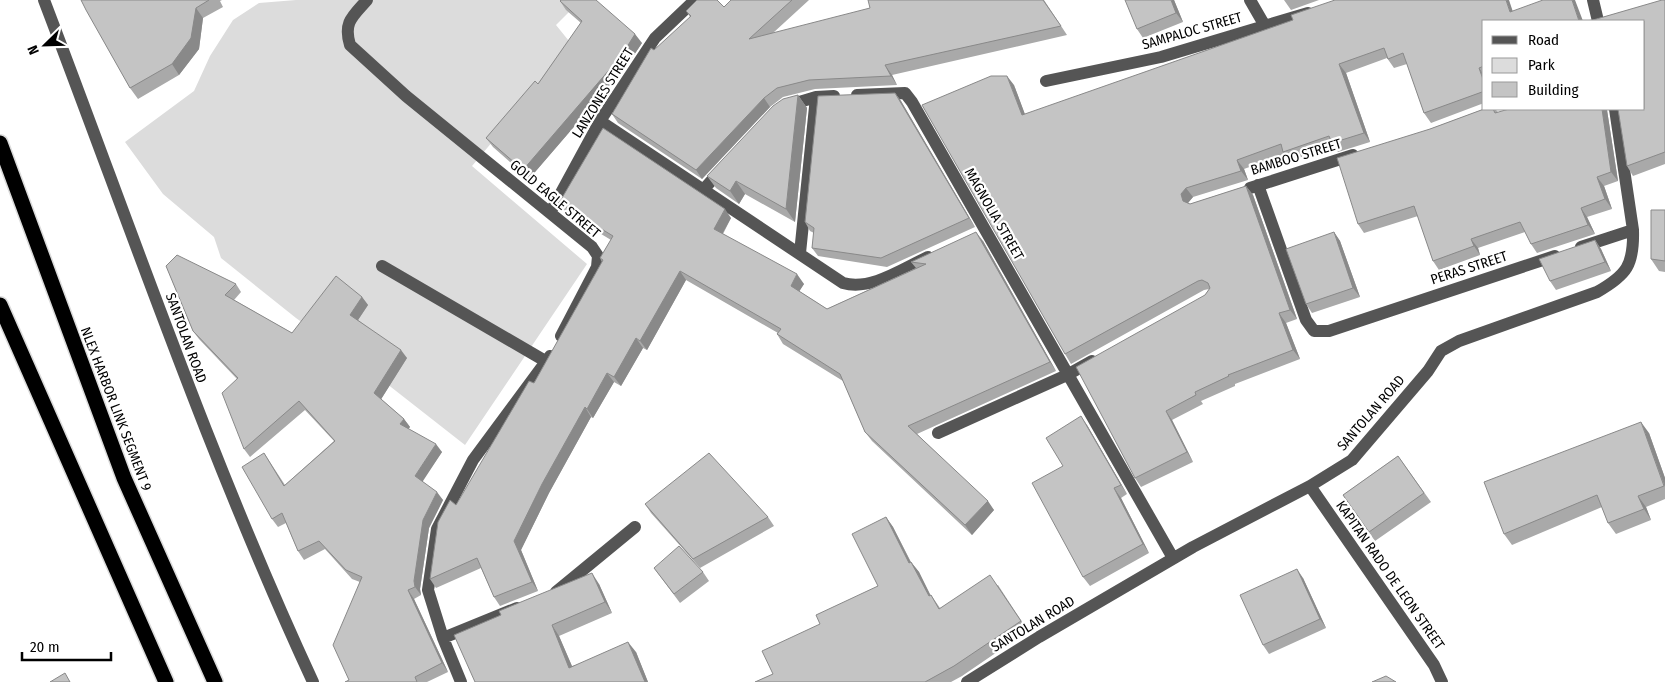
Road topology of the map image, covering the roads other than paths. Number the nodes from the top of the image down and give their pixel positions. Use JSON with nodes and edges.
{"nodes":[{"id":1,"x":44,"y":0,"type":"edge"},
{"id":2,"x":367,"y":0,"type":"edge"},
{"id":3,"x":695,"y":0,"type":"edge"},
{"id":4,"x":1250,"y":0,"type":"edge"},
{"id":5,"x":1593,"y":0,"type":"edge"},
{"id":6,"x":1321,"y":9,"type":"edge"},
{"id":7,"x":1598,"y":20,"type":"edge"},
{"id":8,"x":1264,"y":26,"type":"junction"},
{"id":9,"x":1046,"y":80,"type":"dead end"},
{"id":10,"x":816,"y":97,"type":"junction"},
{"id":11,"x":1615,"y":110,"type":"edge"},
{"id":12,"x":776,"y":113,"type":"edge"},
{"id":13,"x":600,"y":121,"type":"junction"},
{"id":14,"x":2,"y":146,"type":"edge"},
{"id":15,"x":1362,"y":152,"type":"edge"},
{"id":16,"x":730,"y":161,"type":"edge"},
{"id":17,"x":1258,"y":185,"type":"junction"},
{"id":18,"x":704,"y":189,"type":"junction"},
{"id":19,"x":1240,"y":191,"type":"edge"},
{"id":20,"x":550,"y":213,"type":"junction"},
{"id":21,"x":987,"y":230,"type":"junction"},
{"id":22,"x":1633,"y":230,"type":"junction"},
{"id":23,"x":970,"y":238,"type":"edge"},
{"id":24,"x":944,"y":250,"type":"edge"},
{"id":25,"x":800,"y":253,"type":"junction"},
{"id":26,"x":382,"y":266,"type":"dead end"},
{"id":27,"x":0,"y":305,"type":"edge"},
{"id":28,"x":1099,"y":357,"type":"edge"},
{"id":29,"x":547,"y":362,"type":"junction"},
{"id":30,"x":1067,"y":375,"type":"junction"},
{"id":31,"x":938,"y":433,"type":"dead end"},
{"id":32,"x":1310,"y":486,"type":"junction"},
{"id":33,"x":635,"y":527,"type":"dead end"},
{"id":34,"x":1173,"y":558,"type":"junction"},
{"id":35,"x":443,"y":638,"type":"junction"},
{"id":36,"x":166,"y":682,"type":"edge"},
{"id":37,"x":215,"y":682,"type":"edge"},
{"id":38,"x":313,"y":682,"type":"edge"},
{"id":39,"x":462,"y":682,"type":"edge"},
{"id":40,"x":967,"y":682,"type":"edge"},
{"id":41,"x":1442,"y":682,"type":"edge"}],
"edges":[{"from":1,"to":38,"type":"street","name":"SANTOLAN ROAD"},
{"from":2,"to":20,"type":"street","name":"GOLD EAGLE STREET"},
{"from":3,"to":13,"type":"street","name":"LANZONES STREET"},
{"from":4,"to":8,"type":"street"},
{"from":5,"to":7,"type":"street"},
{"from":6,"to":8,"type":"street","name":"SAMPALOC STREET"},
{"from":8,"to":9,"type":"street","name":"SAMPALOC STREET"},
{"from":10,"to":12,"type":"street","name":"MAGNOLIA STREET"},
{"from":10,"to":21,"type":"street","name":"MAGNOLIA STREET"},
{"from":10,"to":25,"type":"street"},
{"from":11,"to":22,"type":"street","name":"SANTOLAN ROAD"},
{"from":13,"to":18,"type":"street"},
{"from":13,"to":20,"type":"street","name":"LANZONES STREET"},
{"from":14,"to":37,"type":"highway","name":"NLEX HARBOR LINK SEGMENT 9"},
{"from":15,"to":17,"type":"street","name":"BAMBOO STREET"},
{"from":16,"to":18,"type":"street"},
{"from":17,"to":19,"type":"street","name":"BAMBOO STREET"},
{"from":17,"to":22,"type":"street","name":"PERAS STREET"},
{"from":18,"to":25,"type":"street"},
{"from":20,"to":29,"type":"street","name":"GOLD EAGLE STREET"},
{"from":21,"to":23,"type":"street"},
{"from":21,"to":30,"type":"street","name":"MAGNOLIA STREET"},
{"from":22,"to":32,"type":"street","name":"SANTOLAN ROAD"},
{"from":24,"to":25,"type":"street"},
{"from":26,"to":29,"type":"street"},
{"from":27,"to":36,"type":"highway"},
{"from":28,"to":30,"type":"street"},
{"from":29,"to":35,"type":"street","name":"GOLD EAGLE STREET"},
{"from":30,"to":31,"type":"street"},
{"from":30,"to":34,"type":"street","name":"MAGNOLIA STREET"},
{"from":32,"to":34,"type":"street","name":"SANTOLAN ROAD"},
{"from":32,"to":41,"type":"street","name":"KAPITAN RADO DE LEON STREET"},
{"from":33,"to":35,"type":"street"},
{"from":34,"to":40,"type":"street","name":"SANTOLAN ROAD"},
{"from":35,"to":39,"type":"street","name":"GOLD EAGLE STREET"}]}
